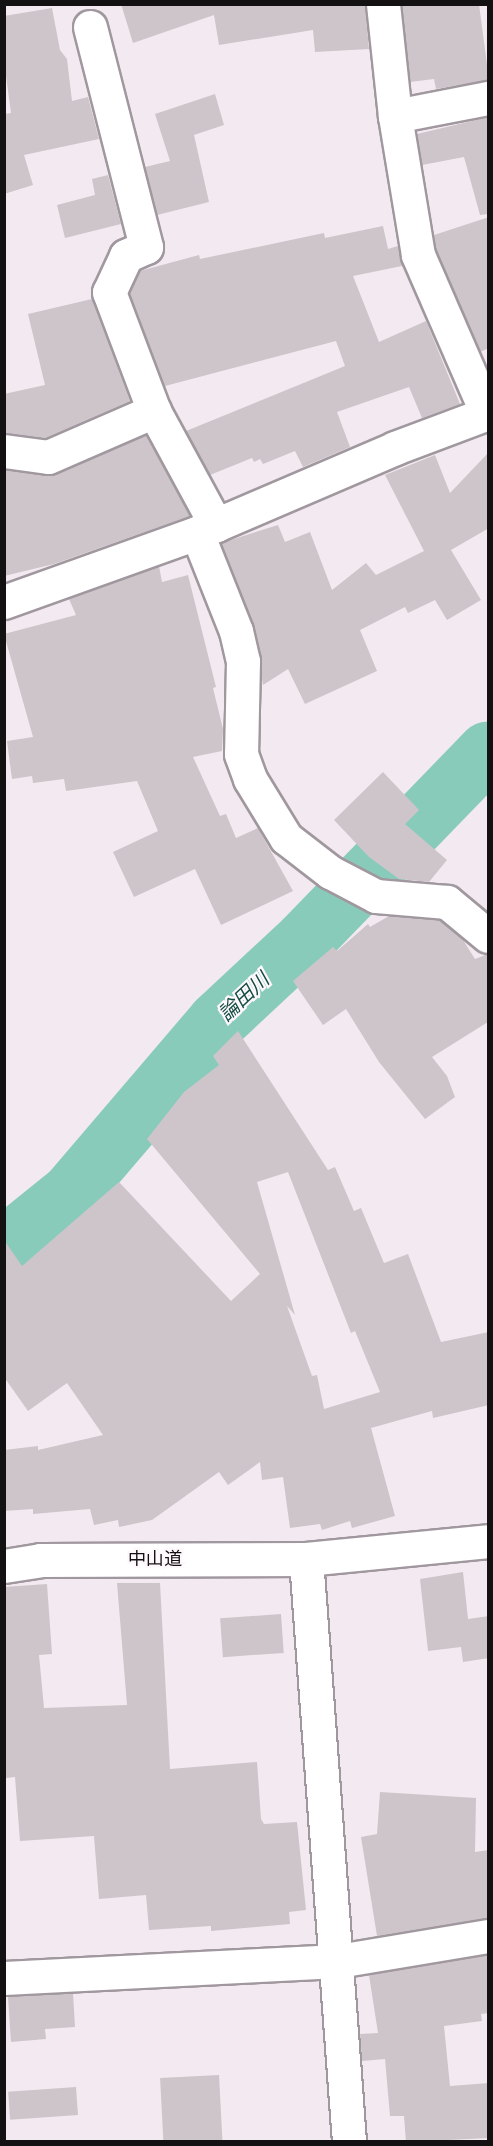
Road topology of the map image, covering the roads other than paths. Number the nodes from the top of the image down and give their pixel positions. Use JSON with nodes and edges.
{"nodes":[{"id":1,"x":383,"y":4,"type":"edge"},
{"id":2,"x":90,"y":27,"type":"dead end"},
{"id":3,"x":489,"y":98,"type":"edge"},
{"id":4,"x":394,"y":116,"type":"junction"},
{"id":5,"x":154,"y":411,"type":"junction"},
{"id":6,"x":488,"y":413,"type":"edge"},
{"id":7,"x":4,"y":451,"type":"edge"},
{"id":8,"x":207,"y":529,"type":"junction"},
{"id":9,"x":4,"y":602,"type":"edge"},
{"id":10,"x":489,"y":936,"type":"edge"},
{"id":11,"x":489,"y":1541,"type":"edge"},
{"id":12,"x":306,"y":1559,"type":"junction"},
{"id":13,"x":4,"y":1566,"type":"edge"},
{"id":14,"x":489,"y":1936,"type":"edge"},
{"id":15,"x":338,"y":1960,"type":"junction"},
{"id":16,"x":4,"y":1978,"type":"edge"},
{"id":17,"x":349,"y":2142,"type":"edge"}],
"edges":[{"from":1,"to":4,"type":"street"},
{"from":2,"to":5,"type":"street"},
{"from":3,"to":4,"type":"street"},
{"from":4,"to":6,"type":"street"},
{"from":5,"to":7,"type":"street"},
{"from":5,"to":8,"type":"street"},
{"from":6,"to":8,"type":"street"},
{"from":8,"to":9,"type":"street"},
{"from":8,"to":10,"type":"street"},
{"from":11,"to":12,"type":"street","name":"中山道"},
{"from":12,"to":13,"type":"street","name":"中山道"},
{"from":12,"to":15,"type":"street"},
{"from":14,"to":15,"type":"street"},
{"from":15,"to":16,"type":"street"},
{"from":15,"to":17,"type":"street"}]}
